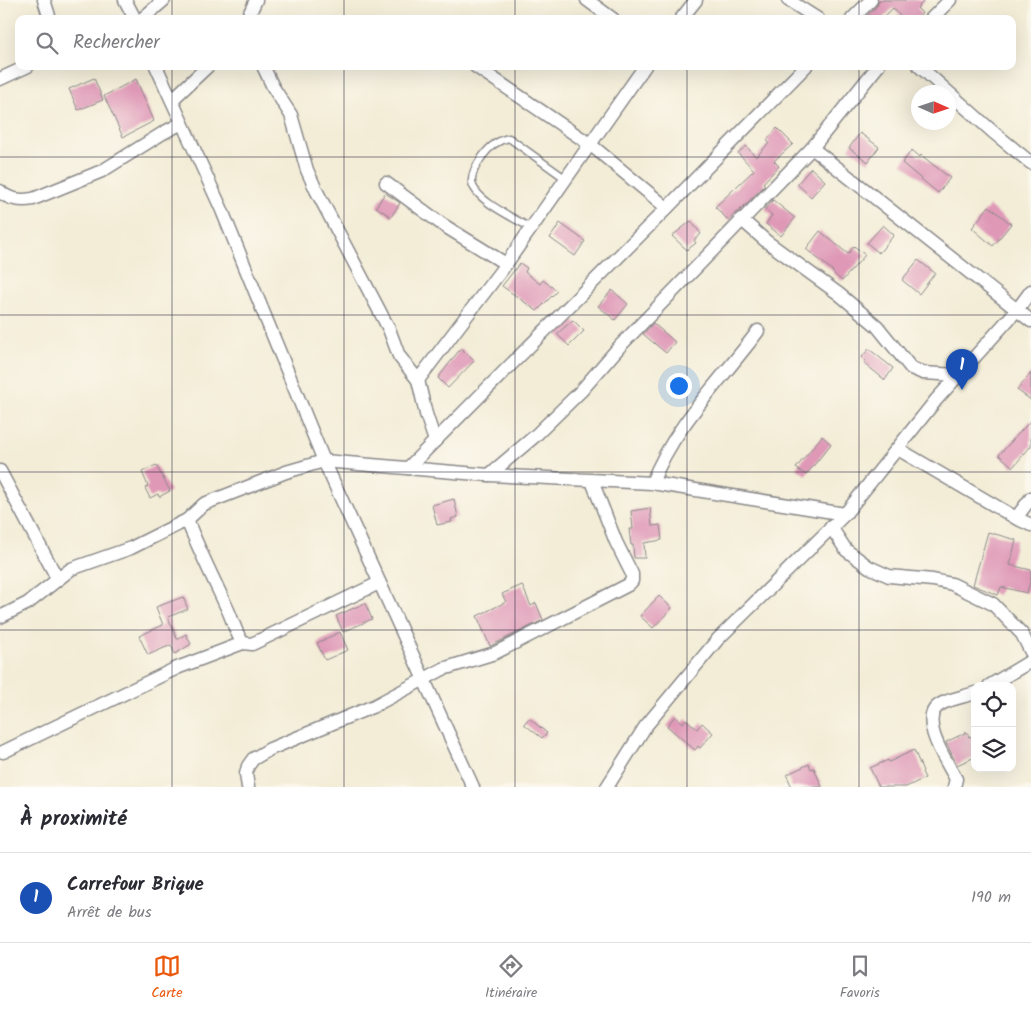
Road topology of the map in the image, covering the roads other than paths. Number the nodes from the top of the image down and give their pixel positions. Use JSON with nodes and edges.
{"nodes":[{"id":1,"x":44,"y":0,"type":"edge"},
{"id":2,"x":125,"y":0,"type":"edge"},
{"id":3,"x":164,"y":0,"type":"edge"},
{"id":4,"x":588,"y":0,"type":"edge"},
{"id":5,"x":696,"y":0,"type":"edge"},
{"id":6,"x":788,"y":0,"type":"edge"},
{"id":7,"x":870,"y":0,"type":"edge"},
{"id":8,"x":950,"y":0,"type":"edge"},
{"id":9,"x":254,"y":1,"type":"edge"},
{"id":10,"x":49,"y":15,"type":"edge"},
{"id":11,"x":133,"y":15,"type":"edge"},
{"id":12,"x":147,"y":15,"type":"edge"},
{"id":13,"x":249,"y":15,"type":"edge"},
{"id":14,"x":608,"y":15,"type":"edge"},
{"id":15,"x":685,"y":15,"type":"edge"},
{"id":16,"x":812,"y":15,"type":"edge"},
{"id":17,"x":856,"y":15,"type":"edge"},
{"id":18,"x":935,"y":15,"type":"edge"},
{"id":19,"x":19,"y":70,"type":"edge"},
{"id":20,"x":158,"y":70,"type":"edge"},
{"id":21,"x":204,"y":70,"type":"edge"},
{"id":22,"x":265,"y":70,"type":"edge"},
{"id":23,"x":481,"y":70,"type":"edge"},
{"id":24,"x":643,"y":70,"type":"edge"},
{"id":25,"x":802,"y":70,"type":"edge"},
{"id":26,"x":875,"y":70,"type":"edge"},
{"id":27,"x":923,"y":70,"type":"edge"},
{"id":28,"x":0,"y":79,"type":"edge"},
{"id":29,"x":172,"y":100,"type":"junction"},
{"id":30,"x":182,"y":124,"type":"junction"},
{"id":31,"x":591,"y":145,"type":"junction"},
{"id":32,"x":812,"y":148,"type":"junction"},
{"id":33,"x":1031,"y":162,"type":"edge"},
{"id":34,"x":566,"y":179,"type":"junction"},
{"id":35,"x":386,"y":183,"type":"dead end"},
{"id":36,"x":0,"y":191,"type":"edge"},
{"id":37,"x":668,"y":208,"type":"junction"},
{"id":38,"x":741,"y":219,"type":"junction"},
{"id":39,"x":531,"y":228,"type":"junction"},
{"id":40,"x":506,"y":264,"type":"junction"},
{"id":41,"x":1031,"y":291,"type":"edge"},
{"id":42,"x":1017,"y":310,"type":"junction"},
{"id":43,"x":1031,"y":321,"type":"edge"},
{"id":44,"x":758,"y":332,"type":"dead end"},
{"id":45,"x":958,"y":376,"type":"junction"},
{"id":46,"x":418,"y":380,"type":"junction"},
{"id":47,"x":435,"y":441,"type":"junction"},
{"id":48,"x":898,"y":449,"type":"junction"},
{"id":49,"x":324,"y":461,"type":"junction"},
{"id":50,"x":408,"y":468,"type":"junction"},
{"id":51,"x":0,"y":471,"type":"edge"},
{"id":52,"x":489,"y":475,"type":"junction"},
{"id":53,"x":592,"y":481,"type":"junction"},
{"id":54,"x":652,"y":483,"type":"junction"},
{"id":55,"x":1031,"y":498,"type":"edge"},
{"id":56,"x":845,"y":514,"type":"junction"},
{"id":57,"x":1016,"y":518,"type":"junction"},
{"id":58,"x":186,"y":520,"type":"junction"},
{"id":59,"x":1031,"y":525,"type":"edge"},
{"id":60,"x":831,"y":528,"type":"junction"},
{"id":61,"x":57,"y":578,"type":"junction"},
{"id":62,"x":379,"y":582,"type":"junction"},
{"id":63,"x":0,"y":617,"type":"edge"},
{"id":64,"x":242,"y":643,"type":"junction"},
{"id":65,"x":1031,"y":652,"type":"edge"},
{"id":66,"x":1031,"y":661,"type":"edge"},
{"id":67,"x":423,"y":679,"type":"junction"},
{"id":68,"x":996,"y":682,"type":"edge"},
{"id":69,"x":971,"y":693,"type":"edge"},
{"id":70,"x":4,"y":752,"type":"dead end"},
{"id":71,"x":248,"y":787,"type":"edge"},
{"id":72,"x":472,"y":787,"type":"edge"},
{"id":73,"x":607,"y":787,"type":"edge"},
{"id":74,"x":954,"y":787,"type":"edge"}],
"edges":[{"from":1,"to":10,"type":"street"},
{"from":2,"to":11,"type":"street"},
{"from":3,"to":12,"type":"street"},
{"from":4,"to":14,"type":"street"},
{"from":5,"to":15,"type":"street"},
{"from":6,"to":16,"type":"street"},
{"from":7,"to":17,"type":"street"},
{"from":8,"to":18,"type":"street"},
{"from":9,"to":13,"type":"street"},
{"from":19,"to":28,"type":"street"},
{"from":20,"to":29,"type":"street"},
{"from":21,"to":29,"type":"street"},
{"from":22,"to":46,"type":"street"},
{"from":23,"to":31,"type":"street"},
{"from":24,"to":31,"type":"street"},
{"from":25,"to":37,"type":"street"},
{"from":26,"to":32,"type":"street"},
{"from":27,"to":33,"type":"street"},
{"from":29,"to":30,"type":"street"},
{"from":30,"to":36,"type":"street"},
{"from":30,"to":49,"type":"street"},
{"from":31,"to":34,"type":"street"},
{"from":31,"to":37,"type":"street"},
{"from":32,"to":38,"type":"street"},
{"from":32,"to":42,"type":"street"},
{"from":34,"to":39,"type":"street"},
{"from":34,"to":39,"type":"lane"},
{"from":35,"to":40,"type":"street"},
{"from":37,"to":47,"type":"street"},
{"from":38,"to":45,"type":"street"},
{"from":38,"to":52,"type":"street"},
{"from":39,"to":40,"type":"street"},
{"from":40,"to":46,"type":"street"},
{"from":41,"to":42,"type":"street"},
{"from":42,"to":43,"type":"street"},
{"from":42,"to":45,"type":"street"},
{"from":44,"to":54,"type":"street"},
{"from":45,"to":48,"type":"street"},
{"from":46,"to":47,"type":"street"},
{"from":47,"to":50,"type":"street"},
{"from":48,"to":56,"type":"street"},
{"from":48,"to":57,"type":"street"},
{"from":49,"to":50,"type":"street"},
{"from":49,"to":58,"type":"street"},
{"from":49,"to":62,"type":"street"},
{"from":50,"to":52,"type":"street"},
{"from":51,"to":61,"type":"street"},
{"from":52,"to":53,"type":"street"},
{"from":53,"to":54,"type":"street"},
{"from":53,"to":67,"type":"street"},
{"from":54,"to":56,"type":"street"},
{"from":55,"to":57,"type":"street"},
{"from":56,"to":60,"type":"street"},
{"from":57,"to":59,"type":"street"},
{"from":58,"to":61,"type":"street"},
{"from":58,"to":64,"type":"street"},
{"from":60,"to":65,"type":"street"},
{"from":60,"to":73,"type":"street"},
{"from":61,"to":63,"type":"street"},
{"from":62,"to":64,"type":"street"},
{"from":62,"to":67,"type":"street"},
{"from":64,"to":70,"type":"street"},
{"from":66,"to":68,"type":"street"},
{"from":67,"to":71,"type":"street"},
{"from":67,"to":72,"type":"street"},
{"from":69,"to":74,"type":"street"}]}
